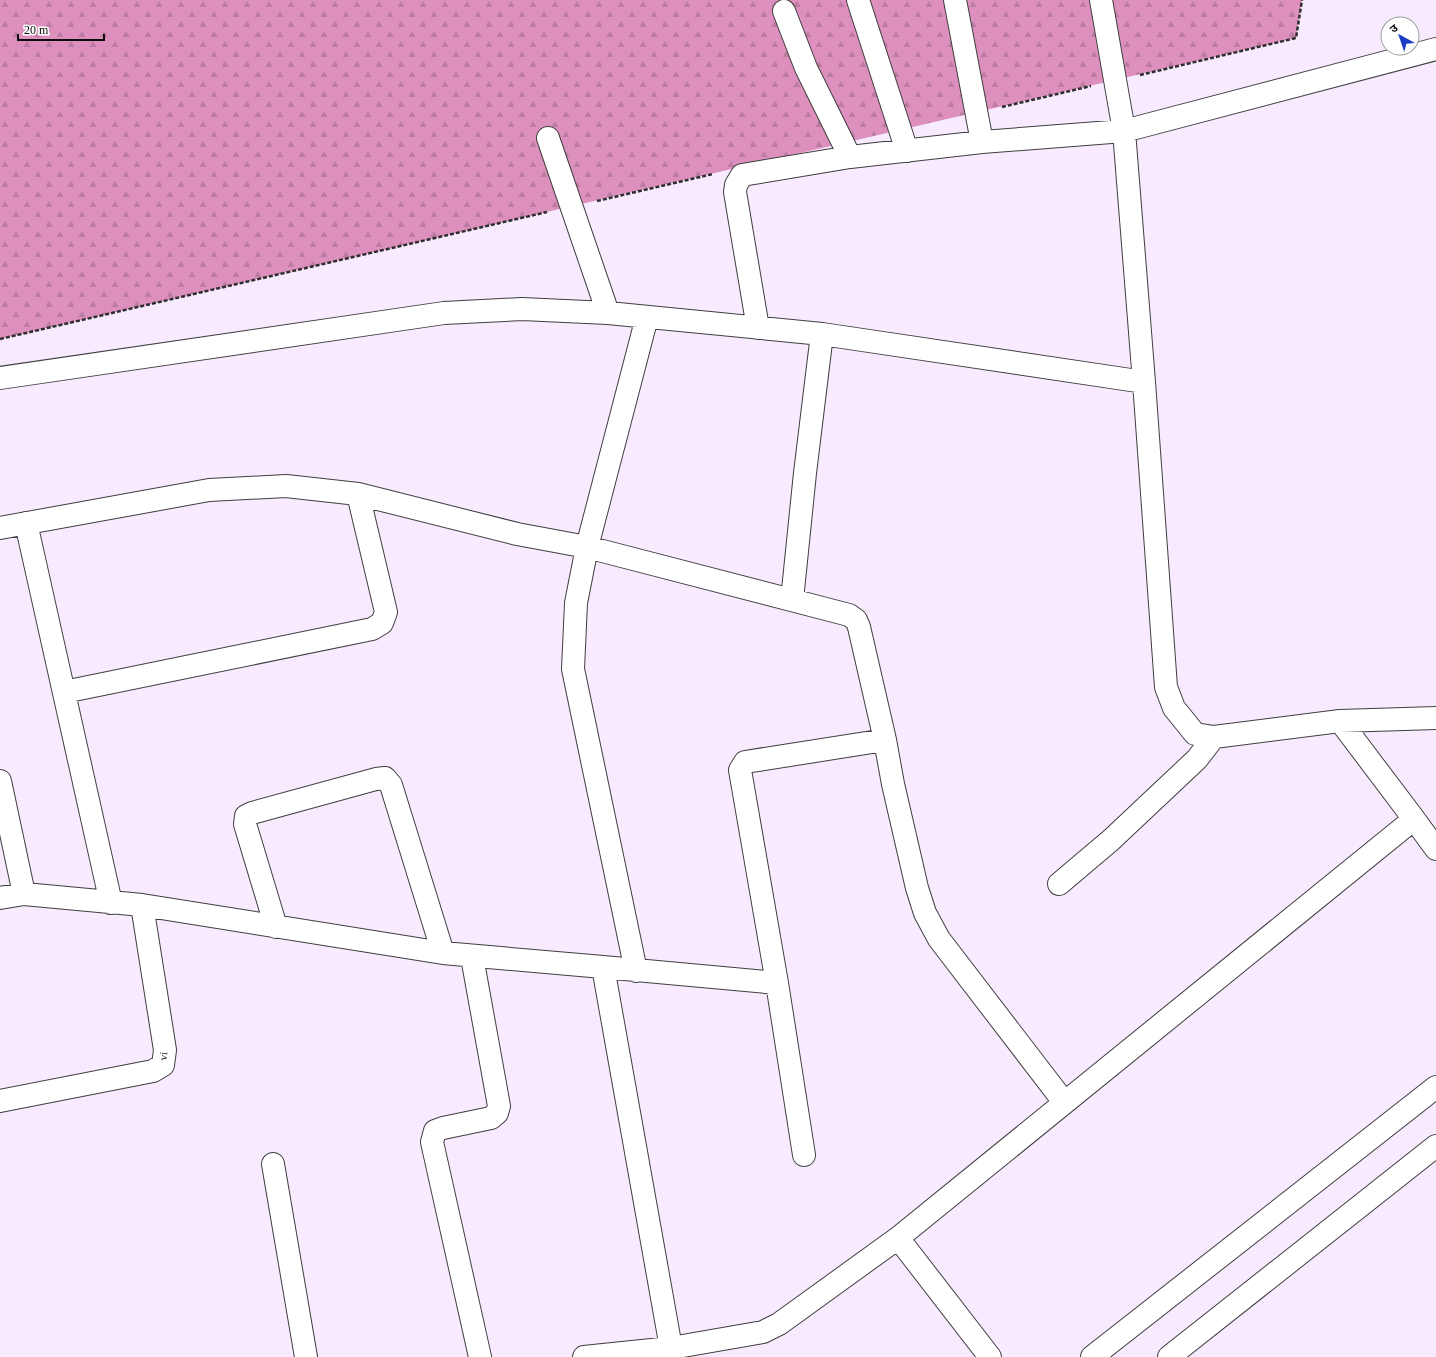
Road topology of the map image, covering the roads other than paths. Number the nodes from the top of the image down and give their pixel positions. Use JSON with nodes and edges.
{"nodes":[{"id":1,"x":858,"y":0,"type":"edge"},
{"id":2,"x":955,"y":0,"type":"edge"},
{"id":3,"x":1100,"y":0,"type":"edge"},
{"id":4,"x":784,"y":11,"type":"dead end"},
{"id":5,"x":1436,"y":49,"type":"edge"},
{"id":6,"x":1124,"y":131,"type":"junction"},
{"id":7,"x":548,"y":138,"type":"dead end"},
{"id":8,"x":982,"y":142,"type":"junction"},
{"id":9,"x":907,"y":151,"type":"junction"},
{"id":10,"x":850,"y":157,"type":"junction"},
{"id":11,"x":608,"y":313,"type":"junction"},
{"id":12,"x":647,"y":317,"type":"junction"},
{"id":13,"x":758,"y":328,"type":"junction"},
{"id":14,"x":822,"y":334,"type":"junction"},
{"id":15,"x":6,"y":377,"type":"edge"},
{"id":16,"x":1144,"y":382,"type":"junction"},
{"id":17,"x":358,"y":494,"type":"junction"},
{"id":18,"x":26,"y":523,"type":"junction"},
{"id":19,"x":0,"y":528,"type":"edge"},
{"id":20,"x":587,"y":547,"type":"junction"},
{"id":21,"x":792,"y":600,"type":"junction"},
{"id":22,"x":64,"y":692,"type":"junction"},
{"id":23,"x":1436,"y":718,"type":"edge"},
{"id":24,"x":1340,"y":721,"type":"junction"},
{"id":25,"x":1214,"y":737,"type":"junction"},
{"id":26,"x":886,"y":740,"type":"junction"},
{"id":27,"x":0,"y":781,"type":"edge"},
{"id":28,"x":1414,"y":819,"type":"junction"},
{"id":29,"x":1436,"y":849,"type":"edge"},
{"id":30,"x":1059,"y":884,"type":"dead end"},
{"id":31,"x":24,"y":894,"type":"junction"},
{"id":32,"x":0,"y":898,"type":"edge"},
{"id":33,"x":111,"y":903,"type":"junction"},
{"id":34,"x":142,"y":905,"type":"junction"},
{"id":35,"x":276,"y":927,"type":"junction"},
{"id":36,"x":443,"y":953,"type":"junction"},
{"id":37,"x":472,"y":957,"type":"junction"},
{"id":38,"x":603,"y":967,"type":"junction"},
{"id":39,"x":636,"y":971,"type":"junction"},
{"id":40,"x":777,"y":983,"type":"junction"},
{"id":41,"x":1436,"y":1087,"type":"edge"},
{"id":42,"x":0,"y":1101,"type":"edge"},
{"id":43,"x":1064,"y":1102,"type":"junction"},
{"id":44,"x":1436,"y":1146,"type":"edge"},
{"id":45,"x":804,"y":1156,"type":"dead end"},
{"id":46,"x":273,"y":1164,"type":"dead end"},
{"id":47,"x":898,"y":1238,"type":"junction"},
{"id":48,"x":671,"y":1348,"type":"junction"},
{"id":49,"x":306,"y":1357,"type":"edge"},
{"id":50,"x":480,"y":1357,"type":"edge"},
{"id":51,"x":584,"y":1357,"type":"edge"},
{"id":52,"x":990,"y":1357,"type":"edge"},
{"id":53,"x":1092,"y":1357,"type":"edge"},
{"id":54,"x":1169,"y":1357,"type":"edge"}],
"edges":[{"from":1,"to":9,"type":"street"},
{"from":2,"to":8,"type":"street"},
{"from":3,"to":6,"type":"street"},
{"from":4,"to":10,"type":"street"},
{"from":5,"to":6,"type":"street"},
{"from":6,"to":8,"type":"street"},
{"from":6,"to":16,"type":"street"},
{"from":7,"to":11,"type":"street"},
{"from":8,"to":9,"type":"street"},
{"from":9,"to":10,"type":"street"},
{"from":10,"to":13,"type":"street"},
{"from":11,"to":12,"type":"street"},
{"from":11,"to":15,"type":"street"},
{"from":12,"to":13,"type":"street"},
{"from":12,"to":20,"type":"street"},
{"from":13,"to":14,"type":"street"},
{"from":14,"to":16,"type":"street"},
{"from":14,"to":21,"type":"street"},
{"from":16,"to":25,"type":"street"},
{"from":17,"to":18,"type":"street"},
{"from":17,"to":20,"type":"street"},
{"from":17,"to":22,"type":"street"},
{"from":18,"to":19,"type":"street"},
{"from":18,"to":22,"type":"street"},
{"from":20,"to":21,"type":"street"},
{"from":20,"to":39,"type":"street"},
{"from":21,"to":26,"type":"street"},
{"from":22,"to":33,"type":"street"},
{"from":23,"to":24,"type":"street"},
{"from":24,"to":25,"type":"street"},
{"from":24,"to":28,"type":"street"},
{"from":25,"to":30,"type":"street"},
{"from":26,"to":40,"type":"street"},
{"from":26,"to":43,"type":"street"},
{"from":27,"to":31,"type":"street"},
{"from":28,"to":29,"type":"street"},
{"from":28,"to":43,"type":"street"},
{"from":31,"to":32,"type":"street"},
{"from":31,"to":33,"type":"street"},
{"from":33,"to":34,"type":"street"},
{"from":34,"to":35,"type":"street"},
{"from":34,"to":42,"type":"street","name":"vi"},
{"from":35,"to":36,"type":"street"},
{"from":35,"to":36,"type":"street"},
{"from":36,"to":37,"type":"street"},
{"from":37,"to":38,"type":"street"},
{"from":37,"to":50,"type":"street"},
{"from":38,"to":39,"type":"street"},
{"from":38,"to":48,"type":"street"},
{"from":39,"to":40,"type":"street"},
{"from":40,"to":45,"type":"street"},
{"from":41,"to":53,"type":"street"},
{"from":43,"to":47,"type":"street"},
{"from":44,"to":54,"type":"street"},
{"from":46,"to":49,"type":"street"},
{"from":47,"to":48,"type":"street"},
{"from":47,"to":52,"type":"street"},
{"from":48,"to":51,"type":"street"}]}
